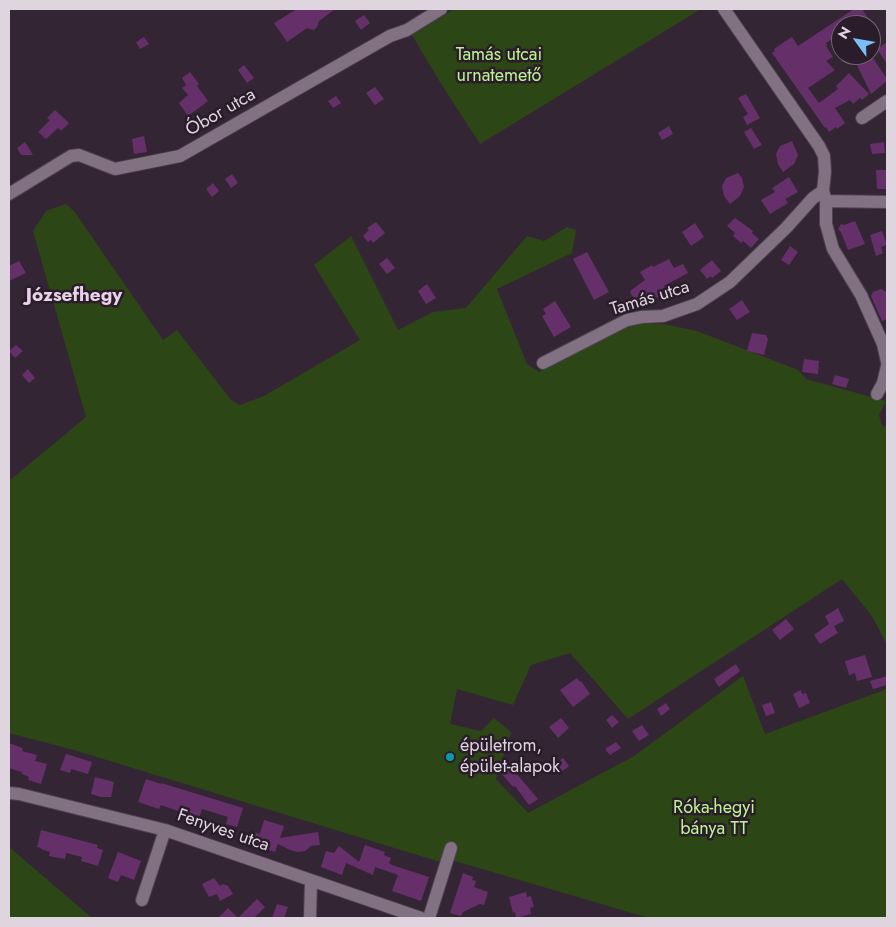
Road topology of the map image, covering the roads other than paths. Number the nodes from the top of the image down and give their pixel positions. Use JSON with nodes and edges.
{"nodes":[{"id":1,"x":441,"y":9,"type":"edge"},
{"id":2,"x":724,"y":9,"type":"edge"},
{"id":3,"x":887,"y":101,"type":"edge"},
{"id":4,"x":862,"y":118,"type":"dead end"},
{"id":5,"x":9,"y":194,"type":"edge"},
{"id":6,"x":824,"y":196,"type":"junction"},
{"id":7,"x":887,"y":202,"type":"edge"},
{"id":8,"x":543,"y":363,"type":"dead end"},
{"id":9,"x":887,"y":364,"type":"edge"},
{"id":10,"x":877,"y":394,"type":"dead end"},
{"id":11,"x":9,"y":793,"type":"edge"},
{"id":12,"x":165,"y":830,"type":"junction"},
{"id":13,"x":451,"y":848,"type":"dead end"},
{"id":14,"x":311,"y":881,"type":"junction"},
{"id":15,"x":142,"y":900,"type":"dead end"},
{"id":16,"x":310,"y":918,"type":"edge"},
{"id":17,"x":421,"y":918,"type":"edge"},
{"id":18,"x":429,"y":918,"type":"edge"}],
"edges":[{"from":1,"to":5,"type":"street","name":"Óbor utca"},
{"from":2,"to":6,"type":"street"},
{"from":3,"to":4,"type":"street"},
{"from":6,"to":7,"type":"street"},
{"from":6,"to":8,"type":"street","name":"Tamás utca"},
{"from":6,"to":9,"type":"street"},
{"from":9,"to":10,"type":"street"},
{"from":11,"to":12,"type":"street","name":"Fenyves utca"},
{"from":12,"to":14,"type":"street","name":"Fenyves utca"},
{"from":12,"to":15,"type":"street"},
{"from":13,"to":18,"type":"street"},
{"from":14,"to":16,"type":"street"},
{"from":14,"to":17,"type":"street","name":"Fenyves utca"}]}
